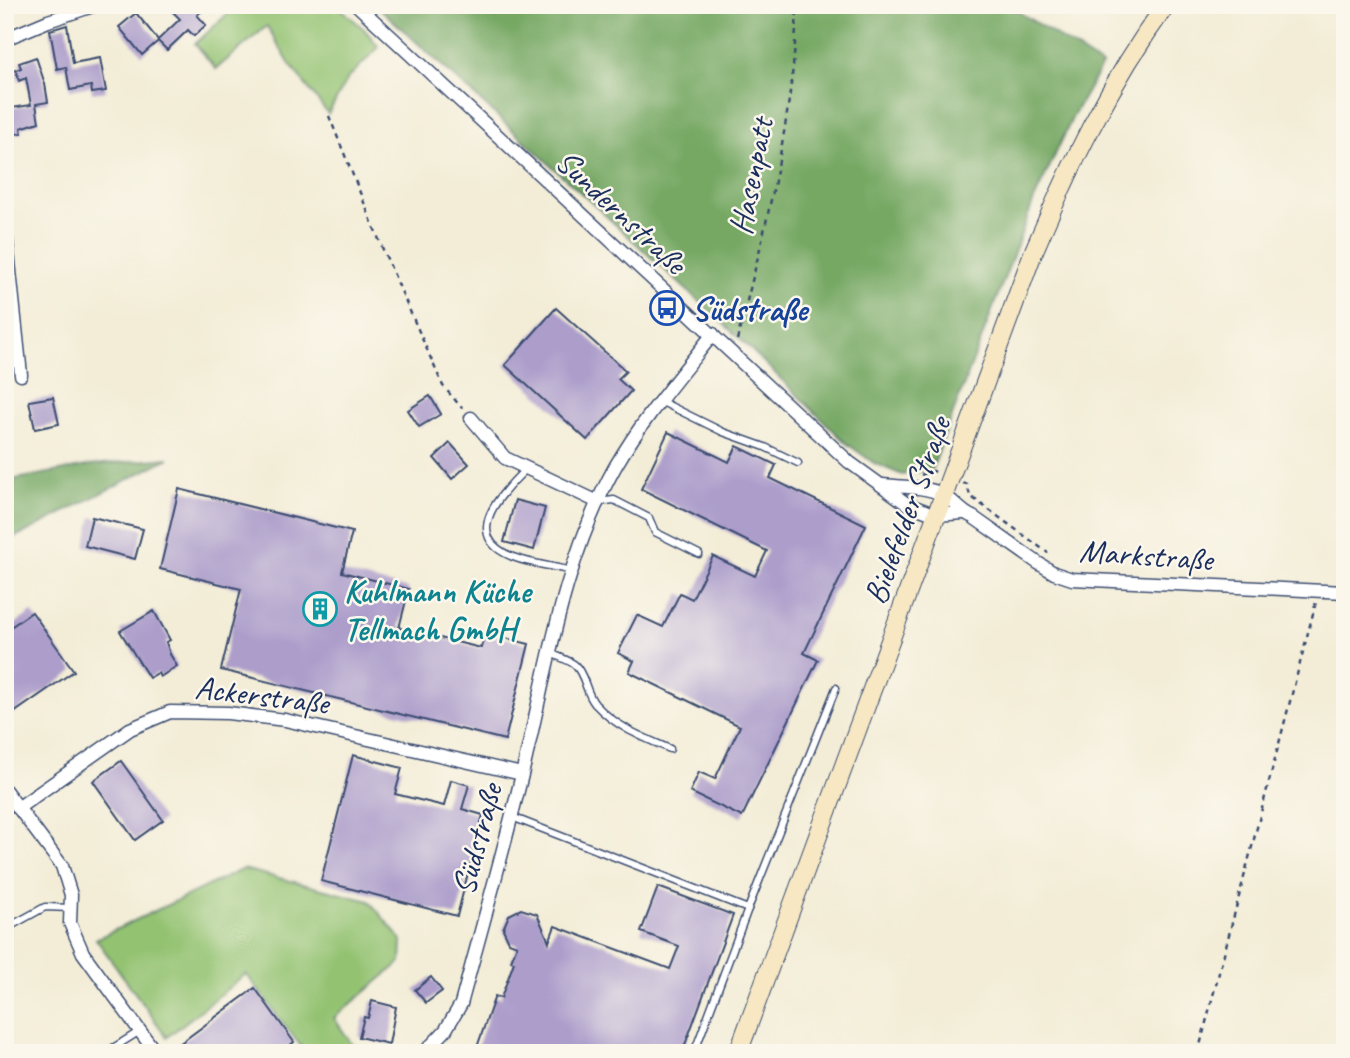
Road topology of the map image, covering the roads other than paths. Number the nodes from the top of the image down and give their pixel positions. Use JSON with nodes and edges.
{"nodes":[{"id":1,"x":96,"y":5,"type":"edge"},
{"id":2,"x":357,"y":5,"type":"edge"},
{"id":3,"x":1166,"y":5,"type":"edge"},
{"id":4,"x":5,"y":39,"type":"edge"},
{"id":5,"x":5,"y":223,"type":"edge"},
{"id":6,"x":713,"y":334,"type":"junction"},
{"id":7,"x":22,"y":375,"type":"dead end"},
{"id":8,"x":660,"y":401,"type":"junction"},
{"id":9,"x":471,"y":418,"type":"road end"},
{"id":10,"x":798,"y":463,"type":"dead end"},
{"id":11,"x":527,"y":468,"type":"junction"},
{"id":12,"x":881,"y":485,"type":"junction"},
{"id":13,"x":947,"y":486,"type":"junction"},
{"id":14,"x":598,"y":502,"type":"junction"},
{"id":15,"x":963,"y":513,"type":"junction"},
{"id":16,"x":936,"y":515,"type":"junction"},
{"id":17,"x":699,"y":554,"type":"dead end"},
{"id":18,"x":573,"y":571,"type":"junction"},
{"id":19,"x":1345,"y":592,"type":"edge"},
{"id":20,"x":551,"y":653,"type":"junction"},
{"id":21,"x":836,"y":688,"type":"dead end"},
{"id":22,"x":670,"y":749,"type":"dead end"},
{"id":23,"x":522,"y":774,"type":"junction"},
{"id":24,"x":5,"y":790,"type":"edge"},
{"id":25,"x":18,"y":807,"type":"junction"},
{"id":26,"x":512,"y":817,"type":"junction"},
{"id":27,"x":70,"y":908,"type":"junction"},
{"id":28,"x":748,"y":909,"type":"junction"},
{"id":29,"x":5,"y":929,"type":"edge"},
{"id":30,"x":140,"y":1031,"type":"junction"},
{"id":31,"x":105,"y":1053,"type":"edge"},
{"id":32,"x":156,"y":1053,"type":"edge"},
{"id":33,"x":424,"y":1053,"type":"edge"},
{"id":34,"x":694,"y":1053,"type":"edge"},
{"id":35,"x":738,"y":1053,"type":"edge"}],
"edges":[{"from":1,"to":4,"type":"street"},
{"from":2,"to":6,"type":"street","name":"Sundernstraße"},
{"from":3,"to":13,"type":"main road","name":"Bielefelder Straße"},
{"from":5,"to":7,"type":"street"},
{"from":6,"to":8,"type":"street","name":"Südstraße"},
{"from":6,"to":12,"type":"street","name":"Sundernstraße"},
{"from":8,"to":10,"type":"lane"},
{"from":8,"to":14,"type":"street","name":"Südstraße"},
{"from":9,"to":11,"type":"street"},
{"from":11,"to":14,"type":"street"},
{"from":11,"to":18,"type":"lane"},
{"from":12,"to":13,"type":"street"},
{"from":12,"to":16,"type":"street","name":"Sundernstraße"},
{"from":13,"to":15,"type":"street","name":"Markstraße"},
{"from":13,"to":16,"type":"main road","name":"Bielefelder Straße"},
{"from":14,"to":17,"type":"lane"},
{"from":14,"to":18,"type":"street","name":"Südstraße"},
{"from":15,"to":16,"type":"street"},
{"from":15,"to":19,"type":"street","name":"Markstraße"},
{"from":16,"to":35,"type":"main road","name":"Bielefelder Straße"},
{"from":18,"to":20,"type":"street","name":"Südstraße"},
{"from":20,"to":22,"type":"lane"},
{"from":20,"to":23,"type":"street","name":"Südstraße"},
{"from":21,"to":28,"type":"lane"},
{"from":23,"to":25,"type":"street","name":"Ackerstraße"},
{"from":23,"to":26,"type":"street","name":"Südstraße"},
{"from":24,"to":25,"type":"street"},
{"from":25,"to":27,"type":"street"},
{"from":26,"to":28,"type":"lane"},
{"from":26,"to":33,"type":"street","name":"Südstraße"},
{"from":27,"to":29,"type":"lane"},
{"from":27,"to":30,"type":"street"},
{"from":28,"to":34,"type":"lane"},
{"from":30,"to":31,"type":"lane"},
{"from":30,"to":32,"type":"street"}]}
